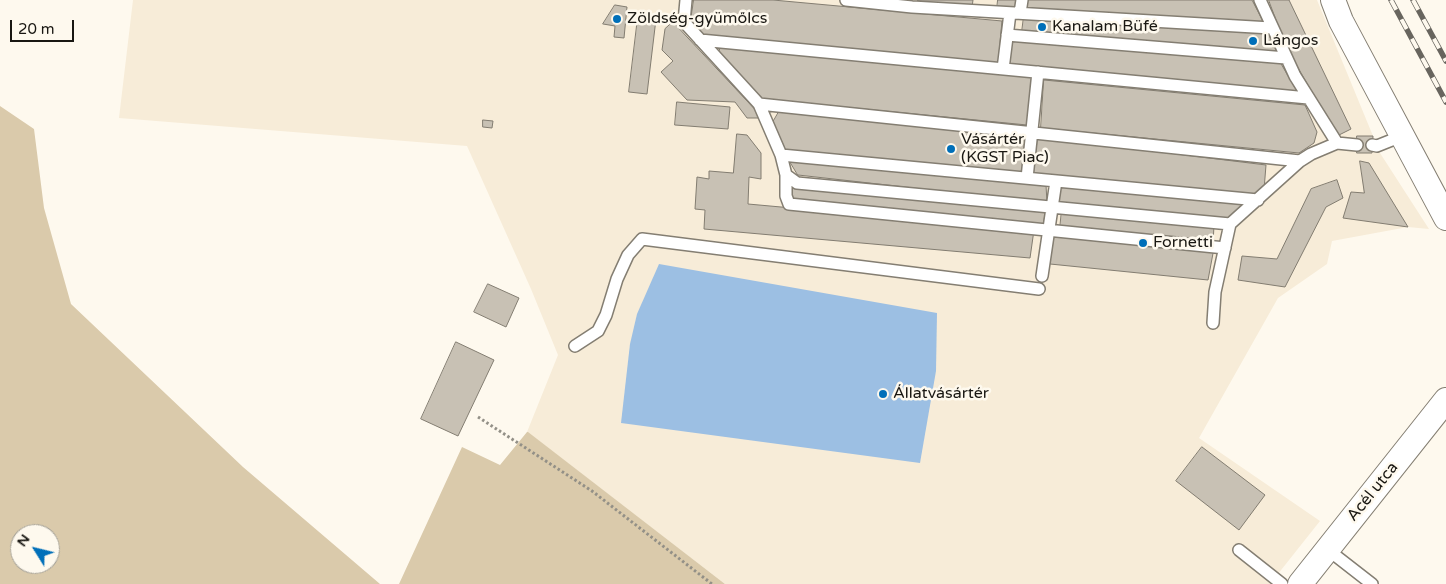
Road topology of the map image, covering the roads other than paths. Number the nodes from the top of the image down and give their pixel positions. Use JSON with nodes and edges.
{"nodes":[{"id":1,"x":686,"y":0,"type":"edge"},
{"id":2,"x":846,"y":0,"type":"edge"},
{"id":3,"x":1022,"y":0,"type":"edge"},
{"id":4,"x":1260,"y":0,"type":"edge"},
{"id":5,"x":1333,"y":0,"type":"edge"},
{"id":6,"x":913,"y":4,"type":"edge"},
{"id":7,"x":1015,"y":13,"type":"junction"},
{"id":8,"x":1272,"y":28,"type":"junction"},
{"id":9,"x":1007,"y":35,"type":"junction"},
{"id":10,"x":700,"y":40,"type":"junction"},
{"id":11,"x":1286,"y":58,"type":"junction"},
{"id":12,"x":1003,"y":69,"type":"junction"},
{"id":13,"x":1038,"y":72,"type":"junction"},
{"id":14,"x":1308,"y":98,"type":"junction"},
{"id":15,"x":759,"y":104,"type":"junction"},
{"id":16,"x":1032,"y":132,"type":"junction"},
{"id":17,"x":1402,"y":136,"type":"junction"},
{"id":18,"x":1337,"y":143,"type":"junction"},
{"id":19,"x":1357,"y":145,"type":"dead end"},
{"id":20,"x":1372,"y":145,"type":"dead end"},
{"id":21,"x":782,"y":155,"type":"junction"},
{"id":22,"x":1300,"y":162,"type":"junction"},
{"id":23,"x":786,"y":175,"type":"junction"},
{"id":24,"x":1027,"y":178,"type":"junction"},
{"id":25,"x":1056,"y":181,"type":"junction"},
{"id":26,"x":1258,"y":200,"type":"junction"},
{"id":27,"x":1053,"y":208,"type":"junction"},
{"id":28,"x":1446,"y":218,"type":"edge"},
{"id":29,"x":1230,"y":224,"type":"junction"},
{"id":30,"x":1049,"y":230,"type":"junction"},
{"id":31,"x":1225,"y":248,"type":"junction"},
{"id":32,"x":1042,"y":276,"type":"dead end"},
{"id":33,"x":1040,"y":289,"type":"dead end"},
{"id":34,"x":1213,"y":323,"type":"dead end"},
{"id":35,"x":575,"y":346,"type":"dead end"},
{"id":36,"x":1446,"y":400,"type":"edge"},
{"id":37,"x":1327,"y":549,"type":"junction"},
{"id":38,"x":1239,"y":550,"type":"dead end"},
{"id":39,"x":1282,"y":584,"type":"edge"},
{"id":40,"x":1300,"y":584,"type":"edge"},
{"id":41,"x":1372,"y":584,"type":"edge"}],
"edges":[{"from":1,"to":10,"type":"lane"},
{"from":2,"to":6,"type":"lane"},
{"from":3,"to":7,"type":"lane"},
{"from":4,"to":8,"type":"lane"},
{"from":5,"to":17,"type":"street"},
{"from":6,"to":7,"type":"lane"},
{"from":7,"to":8,"type":"lane"},
{"from":7,"to":9,"type":"lane"},
{"from":8,"to":11,"type":"lane"},
{"from":9,"to":11,"type":"lane"},
{"from":9,"to":12,"type":"lane"},
{"from":10,"to":12,"type":"lane"},
{"from":10,"to":15,"type":"lane"},
{"from":11,"to":14,"type":"lane"},
{"from":12,"to":13,"type":"lane"},
{"from":13,"to":14,"type":"lane"},
{"from":13,"to":16,"type":"lane"},
{"from":14,"to":18,"type":"lane"},
{"from":15,"to":16,"type":"lane"},
{"from":15,"to":21,"type":"lane"},
{"from":16,"to":22,"type":"lane"},
{"from":16,"to":24,"type":"lane"},
{"from":17,"to":20,"type":"lane"},
{"from":17,"to":28,"type":"street"},
{"from":18,"to":19,"type":"lane"},
{"from":18,"to":22,"type":"lane"},
{"from":21,"to":23,"type":"lane"},
{"from":21,"to":24,"type":"lane"},
{"from":22,"to":26,"type":"lane"},
{"from":23,"to":27,"type":"lane"},
{"from":23,"to":30,"type":"lane"},
{"from":24,"to":25,"type":"lane"},
{"from":25,"to":26,"type":"lane"},
{"from":25,"to":27,"type":"lane"},
{"from":26,"to":29,"type":"lane"},
{"from":27,"to":29,"type":"lane"},
{"from":27,"to":30,"type":"lane"},
{"from":29,"to":31,"type":"lane"},
{"from":30,"to":31,"type":"lane"},
{"from":30,"to":32,"type":"lane"},
{"from":31,"to":34,"type":"lane"},
{"from":33,"to":35,"type":"lane"},
{"from":36,"to":37,"type":"street","name":"Acél utca"},
{"from":37,"to":40,"type":"street","name":"Acél utca"},
{"from":37,"to":41,"type":"lane"},
{"from":38,"to":39,"type":"lane"}]}
